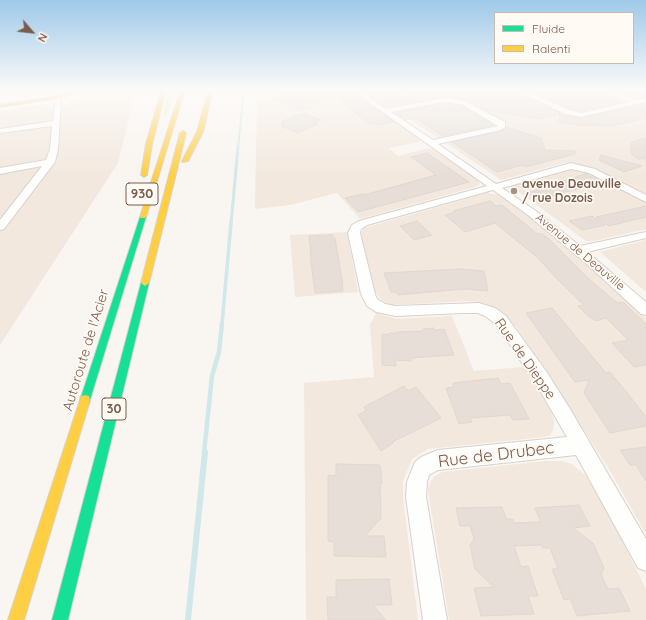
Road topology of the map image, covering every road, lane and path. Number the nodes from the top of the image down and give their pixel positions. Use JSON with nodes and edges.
{"nodes":[{"id":1,"x":56,"y":118,"type":"edge"},
{"id":2,"x":156,"y":118,"type":"edge"},
{"id":3,"x":174,"y":118,"type":"edge"},
{"id":4,"x":204,"y":118,"type":"edge"},
{"id":5,"x":395,"y":118,"type":"edge"},
{"id":6,"x":491,"y":118,"type":"edge"},
{"id":7,"x":186,"y":122,"type":"dead end"},
{"id":8,"x":55,"y":123,"type":"junction"},
{"id":9,"x":0,"y":131,"type":"edge"},
{"id":10,"x":432,"y":143,"type":"junction"},
{"id":11,"x":50,"y":162,"type":"junction"},
{"id":12,"x":0,"y":171,"type":"edge"},
{"id":13,"x":495,"y":186,"type":"junction"},
{"id":14,"x":167,"y":198,"type":"junction"},
{"id":15,"x":646,"y":199,"type":"edge"},
{"id":16,"x":0,"y":227,"type":"edge"},
{"id":17,"x":646,"y":235,"type":"edge"},
{"id":18,"x":134,"y":244,"type":"junction"},
{"id":19,"x":579,"y":250,"type":"junction"},
{"id":20,"x":646,"y":310,"type":"edge"},
{"id":21,"x":581,"y":445,"type":"junction"},
{"id":22,"x":646,"y":560,"type":"edge"},
{"id":23,"x":16,"y":620,"type":"edge"},
{"id":24,"x":60,"y":620,"type":"edge"},
{"id":25,"x":435,"y":620,"type":"edge"}],
"edges":[{"from":1,"to":8,"type":"street"},
{"from":2,"to":18,"type":"main road","number":"930"},
{"from":3,"to":18,"type":"main road","name":"Autoroute de l'Acier","number":"30"},
{"from":4,"to":14,"type":"main road","number":"930"},
{"from":5,"to":10,"type":"street","name":"Avenue de Deauville"},
{"from":6,"to":10,"type":"street"},
{"from":7,"to":14,"type":"main road","number":"30"},
{"from":8,"to":9,"type":"street"},
{"from":8,"to":11,"type":"street"},
{"from":10,"to":13,"type":"street","name":"Avenue de Deauville"},
{"from":11,"to":12,"type":"street"},
{"from":11,"to":16,"type":"street"},
{"from":13,"to":15,"type":"street","name":"Rue de Dieppe"},
{"from":13,"to":19,"type":"street","name":"Avenue de Deauville"},
{"from":13,"to":21,"type":"street","name":"Rue de Dieppe"},
{"from":14,"to":24,"type":"main road","number":"30"},
{"from":17,"to":19,"type":"street"},
{"from":18,"to":23,"type":"main road","name":"Autoroute de l'Acier","number":"30"},
{"from":19,"to":20,"type":"street","name":"Avenue de Deauville"},
{"from":21,"to":22,"type":"street","name":"Rue de Dieppe"},
{"from":21,"to":25,"type":"street","name":"Rue de Drubec"}]}
